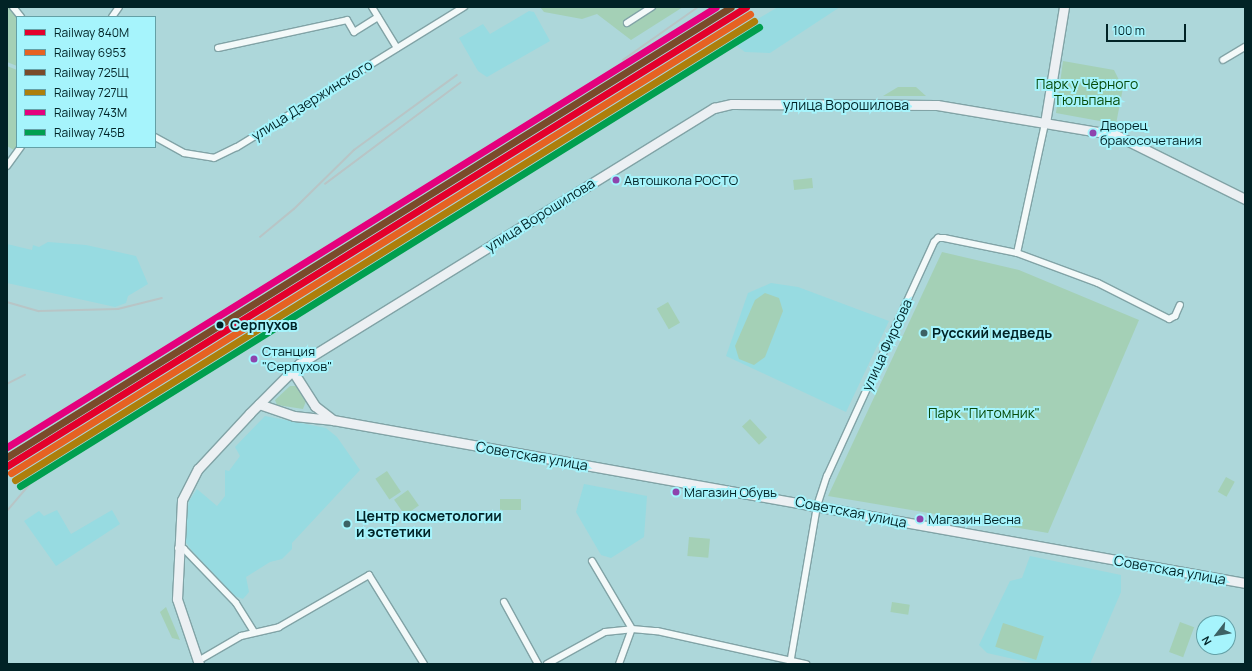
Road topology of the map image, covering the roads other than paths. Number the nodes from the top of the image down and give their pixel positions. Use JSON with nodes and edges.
{"nodes":[{"id":1,"x":13,"y":7,"type":"edge"},
{"id":2,"x":119,"y":7,"type":"edge"},
{"id":3,"x":372,"y":7,"type":"edge"},
{"id":4,"x":464,"y":7,"type":"edge"},
{"id":5,"x":652,"y":7,"type":"edge"},
{"id":6,"x":1064,"y":7,"type":"edge"},
{"id":7,"x":20,"y":16,"type":"edge"},
{"id":8,"x":113,"y":16,"type":"edge"},
{"id":9,"x":378,"y":17,"type":"junction"},
{"id":10,"x":627,"y":23,"type":"dead end"},
{"id":11,"x":1245,"y":47,"type":"edge"},
{"id":12,"x":218,"y":48,"type":"dead end"},
{"id":13,"x":397,"y":48,"type":"junction"},
{"id":14,"x":1223,"y":60,"type":"dead end"},
{"id":15,"x":1045,"y":123,"type":"junction"},
{"id":16,"x":156,"y":138,"type":"edge"},
{"id":17,"x":20,"y":148,"type":"edge"},
{"id":18,"x":7,"y":166,"type":"edge"},
{"id":19,"x":1245,"y":199,"type":"edge"},
{"id":20,"x":1017,"y":253,"type":"junction"},
{"id":21,"x":1180,"y":305,"type":"dead end"},
{"id":22,"x":292,"y":370,"type":"junction"},
{"id":23,"x":311,"y":399,"type":"junction"},
{"id":24,"x":259,"y":404,"type":"junction"},
{"id":25,"x":294,"y":416,"type":"junction"},
{"id":26,"x":333,"y":420,"type":"junction"},
{"id":27,"x":817,"y":506,"type":"junction"},
{"id":28,"x":178,"y":548,"type":"junction"},
{"id":29,"x":592,"y":561,"type":"dead end"},
{"id":30,"x":1245,"y":583,"type":"edge"},
{"id":31,"x":504,"y":602,"type":"dead end"},
{"id":32,"x":632,"y":629,"type":"junction"},
{"id":33,"x":254,"y":632,"type":"junction"},
{"id":34,"x":198,"y":662,"type":"edge"},
{"id":35,"x":791,"y":663,"type":"edge"},
{"id":36,"x":424,"y":664,"type":"edge"},
{"id":37,"x":538,"y":664,"type":"edge"},
{"id":38,"x":547,"y":664,"type":"edge"},
{"id":39,"x":619,"y":664,"type":"edge"},
{"id":40,"x":806,"y":664,"type":"edge"}],
"edges":[{"from":1,"to":7,"type":"street"},
{"from":2,"to":8,"type":"street"},
{"from":3,"to":9,"type":"street"},
{"from":4,"to":13,"type":"street","name":"улица Дзержинского"},
{"from":5,"to":10,"type":"street"},
{"from":6,"to":15,"type":"main road"},
{"from":9,"to":12,"type":"street"},
{"from":9,"to":13,"type":"street"},
{"from":11,"to":14,"type":"street"},
{"from":13,"to":16,"type":"street","name":"улица Дзержинского"},
{"from":15,"to":19,"type":"main road","name":"улица Ворошилова"},
{"from":15,"to":20,"type":"street"},
{"from":15,"to":22,"type":"main road","name":"улица Ворошилова"},
{"from":17,"to":18,"type":"street"},
{"from":20,"to":21,"type":"street","name":"улица Фирсова"},
{"from":20,"to":27,"type":"street","name":"улица Фирсова"},
{"from":22,"to":23,"type":"main road","name":"Советская улица"},
{"from":22,"to":24,"type":"main road","name":"улица Ворошилова"},
{"from":23,"to":25,"type":"main road"},
{"from":23,"to":26,"type":"main road","name":"Советская улица"},
{"from":24,"to":25,"type":"main road"},
{"from":24,"to":28,"type":"main road","name":"улица Ворошилова"},
{"from":25,"to":26,"type":"main road"},
{"from":26,"to":27,"type":"main road","name":"Советская улица"},
{"from":27,"to":30,"type":"main road","name":"Советская улица"},
{"from":27,"to":35,"type":"street","name":"улица Фирсова"},
{"from":28,"to":33,"type":"street"},
{"from":28,"to":34,"type":"main road"},
{"from":29,"to":32,"type":"street"},
{"from":31,"to":37,"type":"street"},
{"from":32,"to":35,"type":"street"},
{"from":32,"to":38,"type":"street"},
{"from":32,"to":39,"type":"street"},
{"from":33,"to":34,"type":"street"},
{"from":33,"to":36,"type":"street"},
{"from":35,"to":40,"type":"street"}]}
